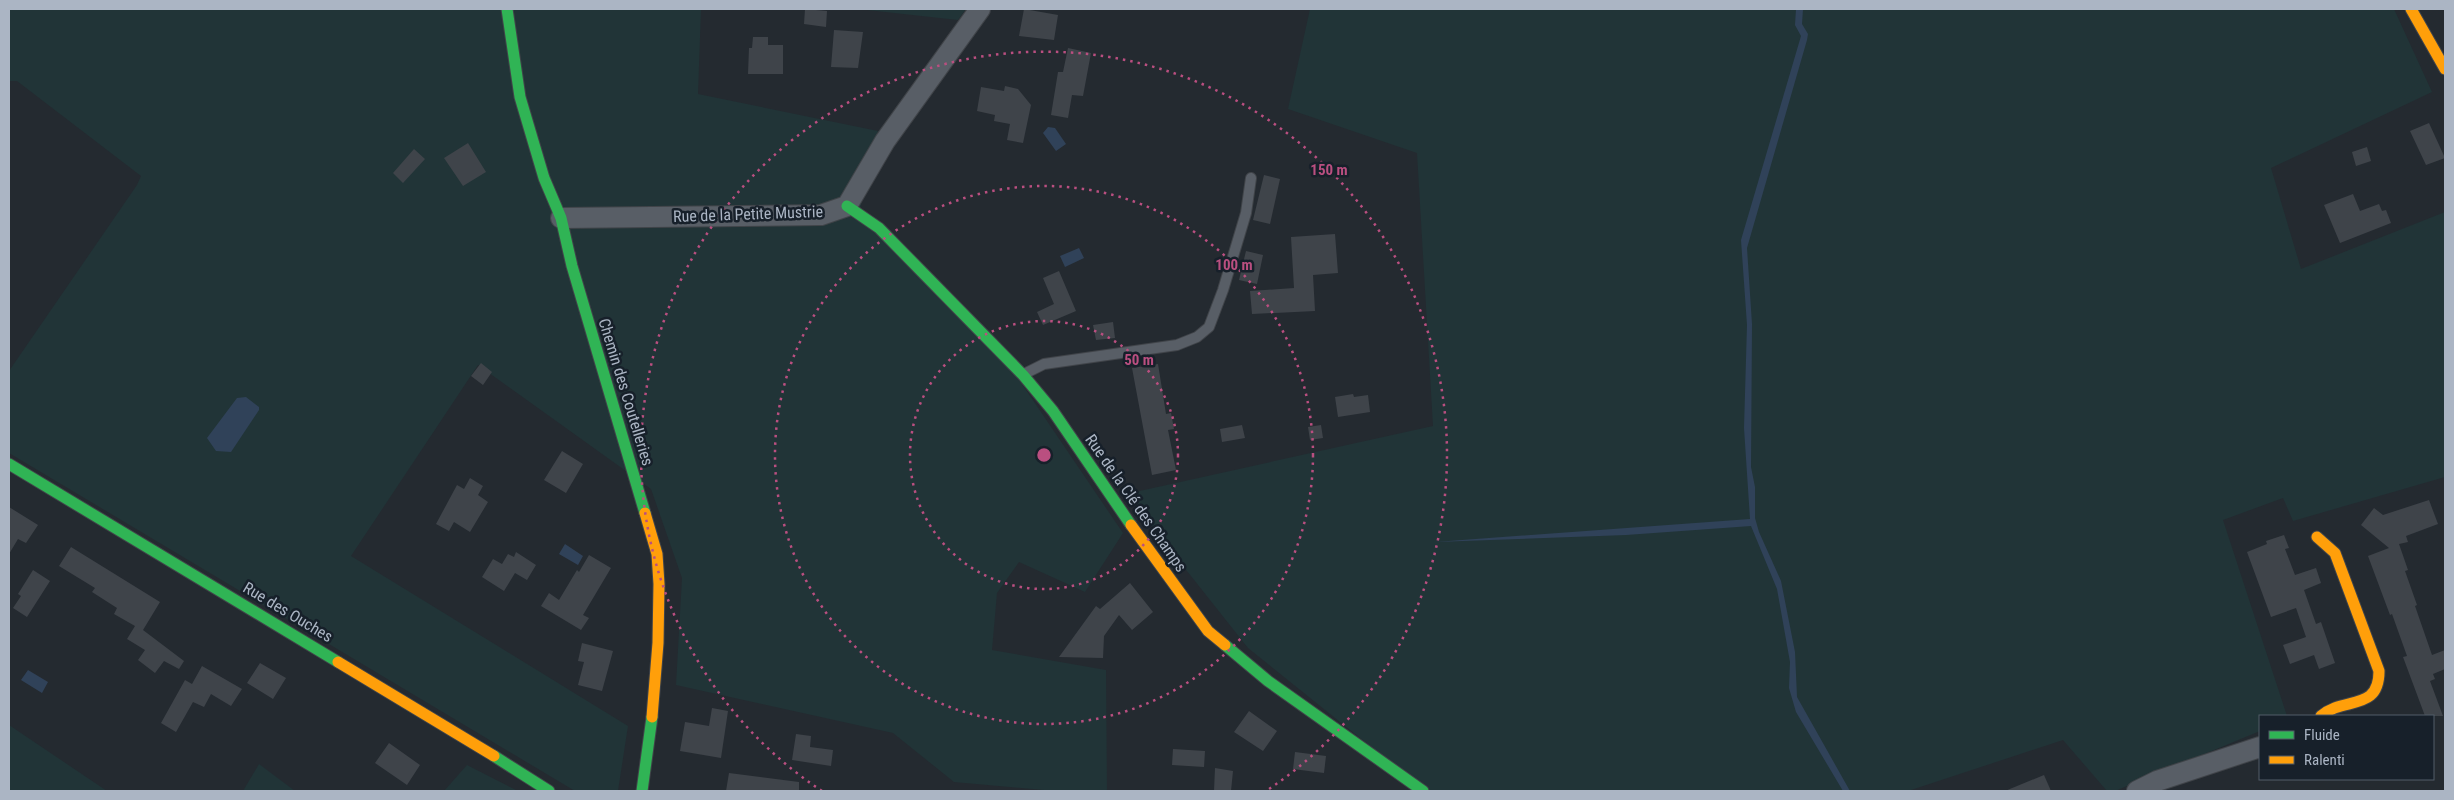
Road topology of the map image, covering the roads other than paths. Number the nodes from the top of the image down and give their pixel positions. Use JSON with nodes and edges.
{"nodes":[{"id":1,"x":507,"y":9,"type":"edge"},
{"id":2,"x":980,"y":9,"type":"edge"},
{"id":3,"x":2411,"y":9,"type":"edge"},
{"id":4,"x":2445,"y":69,"type":"edge"},
{"id":5,"x":1251,"y":178,"type":"dead end"},
{"id":6,"x":847,"y":206,"type":"junction"},
{"id":7,"x":561,"y":218,"type":"junction"},
{"id":8,"x":1023,"y":375,"type":"junction"},
{"id":9,"x":9,"y":464,"type":"edge"},
{"id":10,"x":2317,"y":537,"type":"dead end"},
{"id":11,"x":2322,"y":715,"type":"edge"},
{"id":12,"x":2259,"y":747,"type":"edge"},
{"id":13,"x":549,"y":791,"type":"edge"},
{"id":14,"x":642,"y":791,"type":"edge"},
{"id":15,"x":1423,"y":791,"type":"edge"},
{"id":16,"x":2137,"y":791,"type":"edge"}],
"edges":[{"from":1,"to":7,"type":"street","name":"Chemin des Coutelleries"},
{"from":2,"to":6,"type":"street","name":"Rue de la Petite Mustrie"},
{"from":3,"to":4,"type":"street"},
{"from":5,"to":8,"type":"lane"},
{"from":6,"to":7,"type":"street","name":"Rue de la Petite Mustrie"},
{"from":6,"to":8,"type":"street","name":"Rue de la Clé des Champs"},
{"from":7,"to":14,"type":"street","name":"Chemin des Coutelleries"},
{"from":8,"to":15,"type":"street","name":"Rue de la Clé des Champs"},
{"from":9,"to":13,"type":"street","name":"Rue des Ouches"},
{"from":10,"to":11,"type":"street"},
{"from":12,"to":16,"type":"street"}]}
